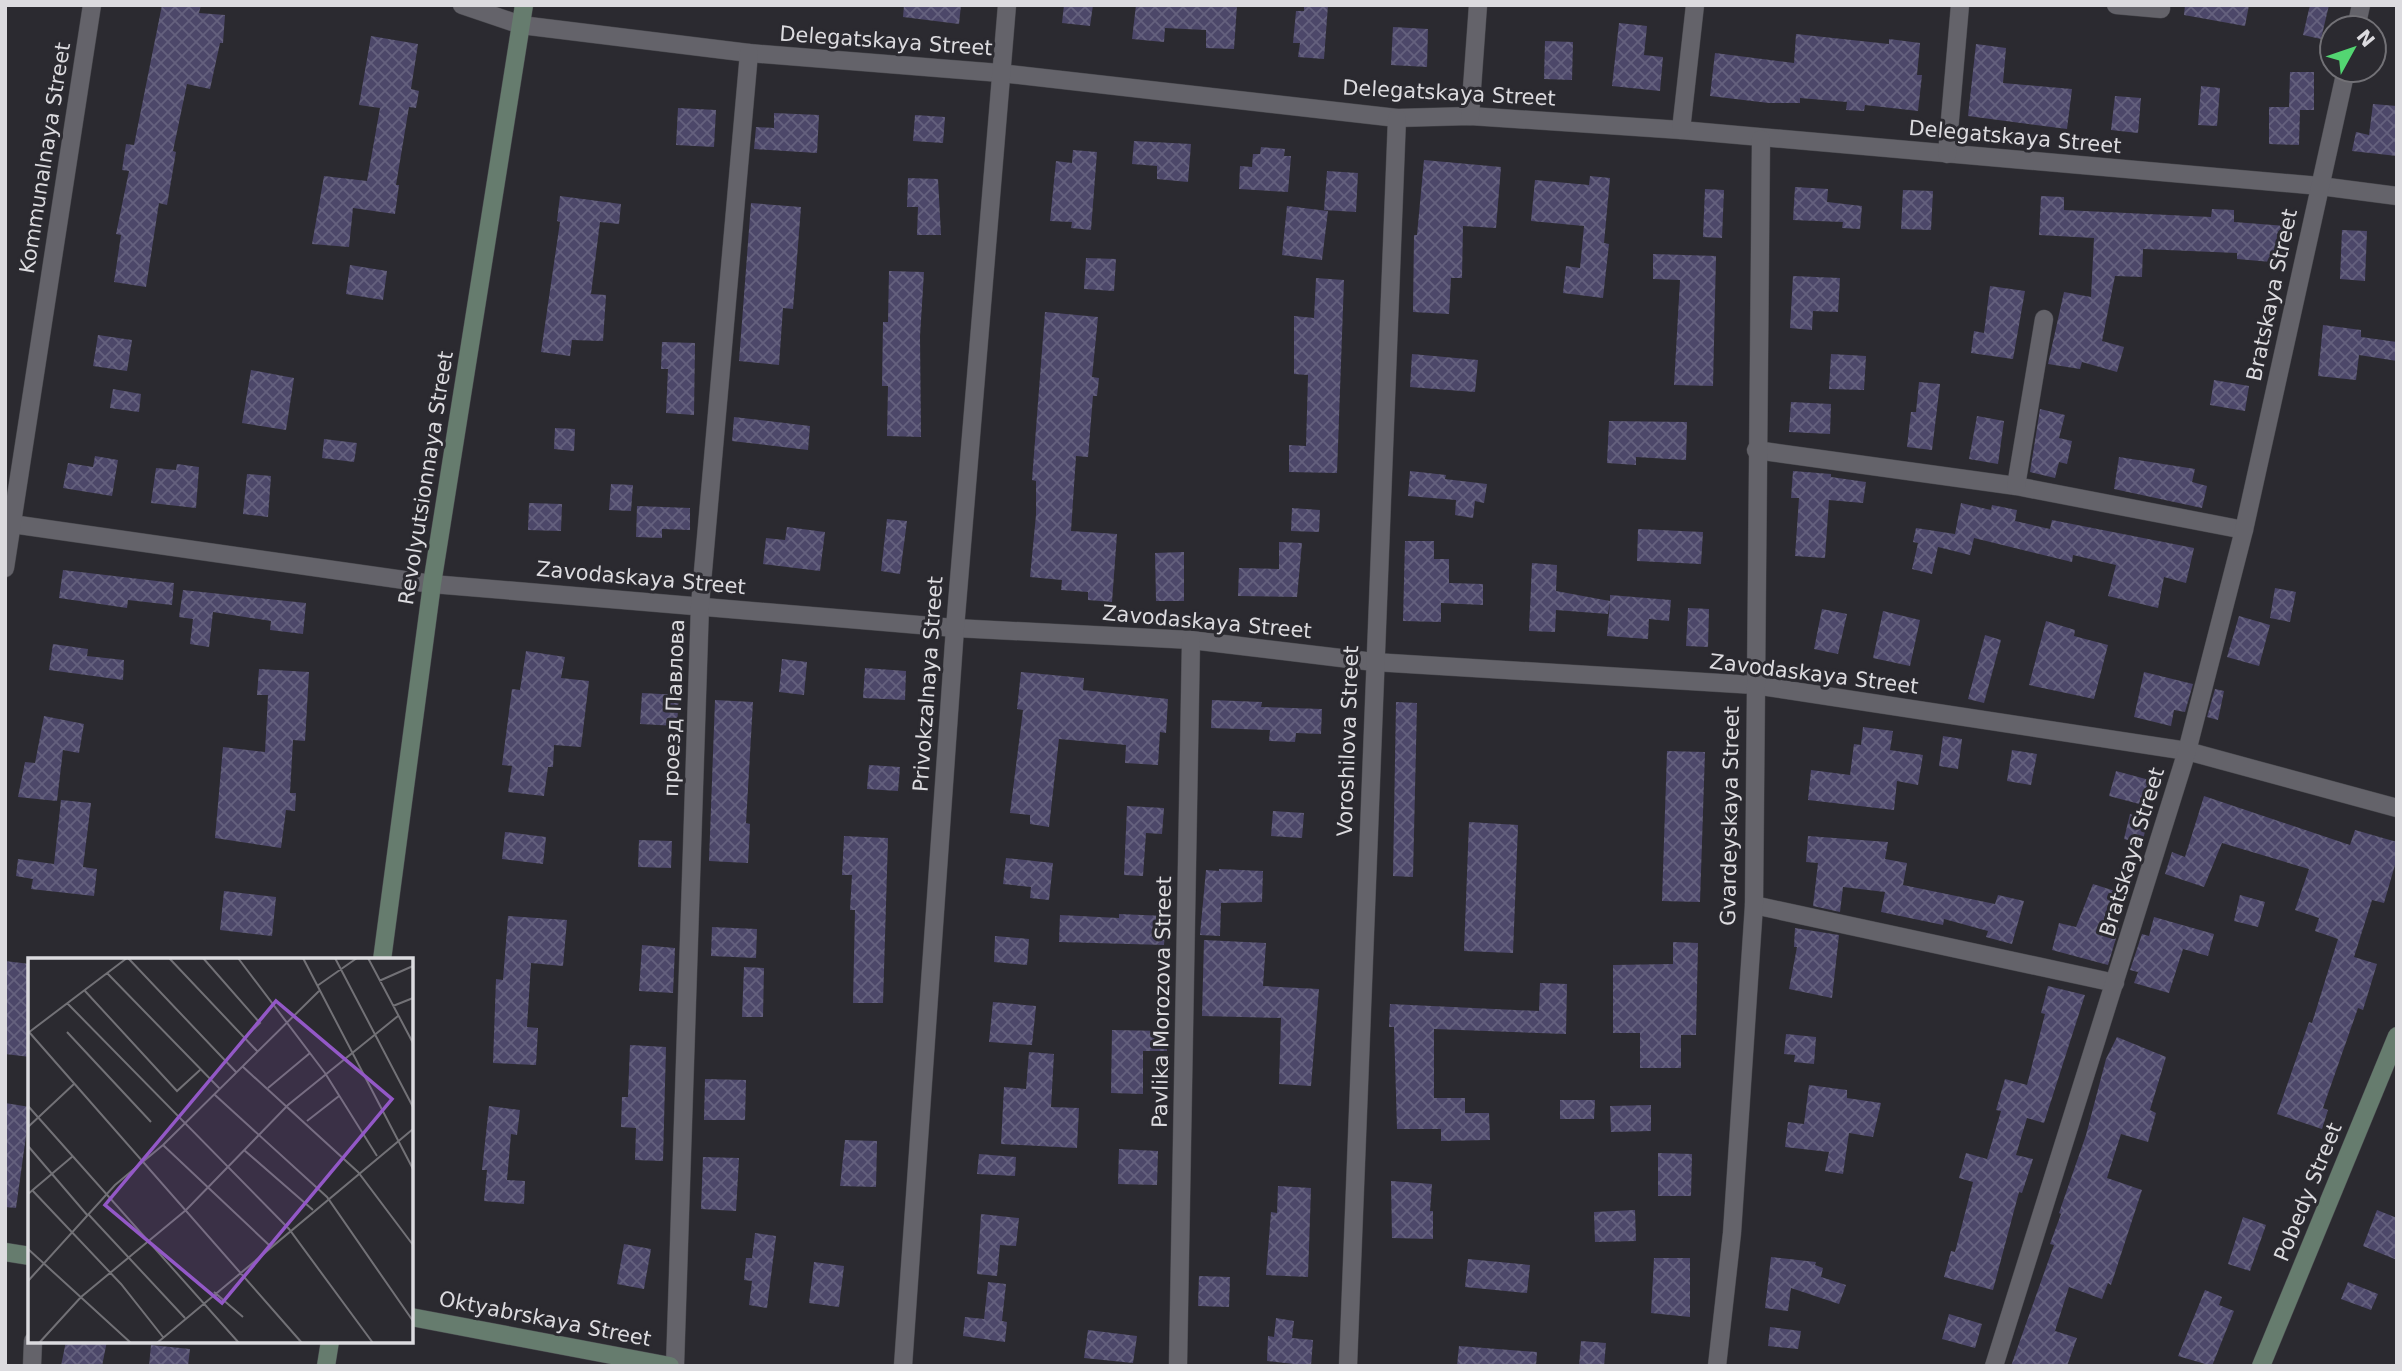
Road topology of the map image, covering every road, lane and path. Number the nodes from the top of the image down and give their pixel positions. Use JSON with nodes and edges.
{"nodes":[{"id":1,"x":92,"y":5,"type":"edge"},
{"id":2,"x":462,"y":5,"type":"edge"},
{"id":3,"x":524,"y":5,"type":"edge"},
{"id":4,"x":1007,"y":5,"type":"edge"},
{"id":5,"x":1478,"y":5,"type":"edge"},
{"id":6,"x":1695,"y":5,"type":"edge"},
{"id":7,"x":1960,"y":5,"type":"edge"},
{"id":8,"x":2116,"y":5,"type":"edge"},
{"id":9,"x":2161,"y":5,"type":"edge"},
{"id":10,"x":521,"y":25,"type":"junction"},
{"id":11,"x":749,"y":53,"type":"junction"},
{"id":12,"x":1000,"y":73,"type":"junction"},
{"id":13,"x":2343,"y":84,"type":"edge"},
{"id":14,"x":1470,"y":116,"type":"junction"},
{"id":15,"x":1397,"y":118,"type":"junction"},
{"id":16,"x":1681,"y":130,"type":"junction"},
{"id":17,"x":1761,"y":139,"type":"junction"},
{"id":18,"x":1947,"y":154,"type":"junction"},
{"id":19,"x":2319,"y":186,"type":"junction"},
{"id":20,"x":2397,"y":196,"type":"edge"},
{"id":21,"x":2044,"y":319,"type":"dead end"},
{"id":22,"x":1756,"y":450,"type":"junction"},
{"id":23,"x":2016,"y":486,"type":"junction"},
{"id":24,"x":8,"y":524,"type":"edge"},
{"id":25,"x":2244,"y":530,"type":"junction"},
{"id":26,"x":5,"y":568,"type":"edge"},
{"id":27,"x":432,"y":584,"type":"junction"},
{"id":28,"x":700,"y":606,"type":"junction"},
{"id":29,"x":955,"y":628,"type":"junction"},
{"id":30,"x":1191,"y":640,"type":"junction"},
{"id":31,"x":1374,"y":662,"type":"junction"},
{"id":32,"x":1754,"y":685,"type":"junction"},
{"id":33,"x":2187,"y":751,"type":"junction"},
{"id":34,"x":2397,"y":807,"type":"edge"},
{"id":35,"x":1754,"y":905,"type":"junction"},
{"id":36,"x":382,"y":958,"type":"edge"},
{"id":37,"x":2115,"y":983,"type":"junction"},
{"id":38,"x":2397,"y":1036,"type":"edge"},
{"id":39,"x":5,"y":1252,"type":"edge"},
{"id":40,"x":28,"y":1256,"type":"edge"},
{"id":41,"x":413,"y":1317,"type":"edge"},
{"id":42,"x":33,"y":1343,"type":"edge"},
{"id":43,"x":330,"y":1343,"type":"edge"},
{"id":44,"x":32,"y":1366,"type":"edge"},
{"id":45,"x":326,"y":1366,"type":"edge"},
{"id":46,"x":673,"y":1366,"type":"edge"},
{"id":47,"x":903,"y":1366,"type":"edge"},
{"id":48,"x":1178,"y":1366,"type":"edge"},
{"id":49,"x":1348,"y":1366,"type":"edge"},
{"id":50,"x":1717,"y":1366,"type":"edge"},
{"id":51,"x":1994,"y":1366,"type":"edge"},
{"id":52,"x":2261,"y":1366,"type":"edge"}],
"edges":[{"from":1,"to":24,"type":"street","name":"Kommunalnaya Street"},
{"from":2,"to":10,"type":"street","name":"Delegatskaya Street"},
{"from":3,"to":10,"type":"street","name":"Revolyutsionnaya Street"},
{"from":4,"to":12,"type":"street","name":"Privokzalnaya Street"},
{"from":5,"to":14,"type":"street"},
{"from":6,"to":16,"type":"street"},
{"from":7,"to":18,"type":"street"},
{"from":8,"to":9,"type":"street"},
{"from":10,"to":11,"type":"street","name":"Delegatskaya Street"},
{"from":10,"to":27,"type":"street","name":"Revolyutsionnaya Street"},
{"from":11,"to":12,"type":"street","name":"Delegatskaya Street"},
{"from":11,"to":28,"type":"street","name":"проезд Павлова"},
{"from":12,"to":15,"type":"street","name":"Delegatskaya Street"},
{"from":12,"to":29,"type":"street","name":"Privokzalnaya Street"},
{"from":13,"to":19,"type":"street","name":"Bratskaya Street"},
{"from":14,"to":15,"type":"street","name":"Delegatskaya Street"},
{"from":14,"to":16,"type":"street","name":"Delegatskaya Street"},
{"from":15,"to":31,"type":"street","name":"Voroshilova Street"},
{"from":16,"to":17,"type":"street","name":"Delegatskaya Street"},
{"from":17,"to":18,"type":"street","name":"Delegatskaya Street"},
{"from":17,"to":22,"type":"street","name":"Gvardeyskaya Street"},
{"from":18,"to":19,"type":"street","name":"Delegatskaya Street"},
{"from":19,"to":20,"type":"street","name":"Delegatskaya Street"},
{"from":19,"to":25,"type":"street","name":"Bratskaya Street"},
{"from":21,"to":23,"type":"street"},
{"from":22,"to":23,"type":"street"},
{"from":22,"to":32,"type":"street","name":"Gvardeyskaya Street"},
{"from":23,"to":25,"type":"street"},
{"from":24,"to":26,"type":"street","name":"Kommunalnaya Street"},
{"from":24,"to":27,"type":"street","name":"Zavodaskaya Street"},
{"from":25,"to":33,"type":"street","name":"Bratskaya Street"},
{"from":27,"to":28,"type":"street","name":"Zavodaskaya Street"},
{"from":27,"to":36,"type":"street","name":"Revolyutsionnaya Street"},
{"from":28,"to":29,"type":"street","name":"Zavodaskaya Street"},
{"from":28,"to":46,"type":"street","name":"проезд Павлова"},
{"from":29,"to":30,"type":"street","name":"Zavodaskaya Street"},
{"from":29,"to":47,"type":"street","name":"Privokzalnaya Street"},
{"from":30,"to":31,"type":"street","name":"Zavodaskaya Street"},
{"from":30,"to":48,"type":"street","name":"Pavlika Morozova Street"},
{"from":31,"to":32,"type":"street","name":"Zavodaskaya Street"},
{"from":31,"to":49,"type":"street","name":"Voroshilova Street"},
{"from":32,"to":33,"type":"street","name":"Zavodaskaya Street"},
{"from":32,"to":35,"type":"street","name":"Gvardeyskaya Street"},
{"from":33,"to":34,"type":"street","name":"Zavodaskaya Street"},
{"from":33,"to":37,"type":"street","name":"Bratskaya Street"},
{"from":35,"to":37,"type":"street"},
{"from":35,"to":50,"type":"street","name":"Gvardeyskaya Street"},
{"from":37,"to":51,"type":"street","name":"Bratskaya Street"},
{"from":38,"to":52,"type":"street","name":"Pobedy Street"},
{"from":39,"to":40,"type":"street"},
{"from":41,"to":46,"type":"street","name":"Oktyabrskaya Street"},
{"from":42,"to":44,"type":"street"},
{"from":43,"to":45,"type":"street"}]}
